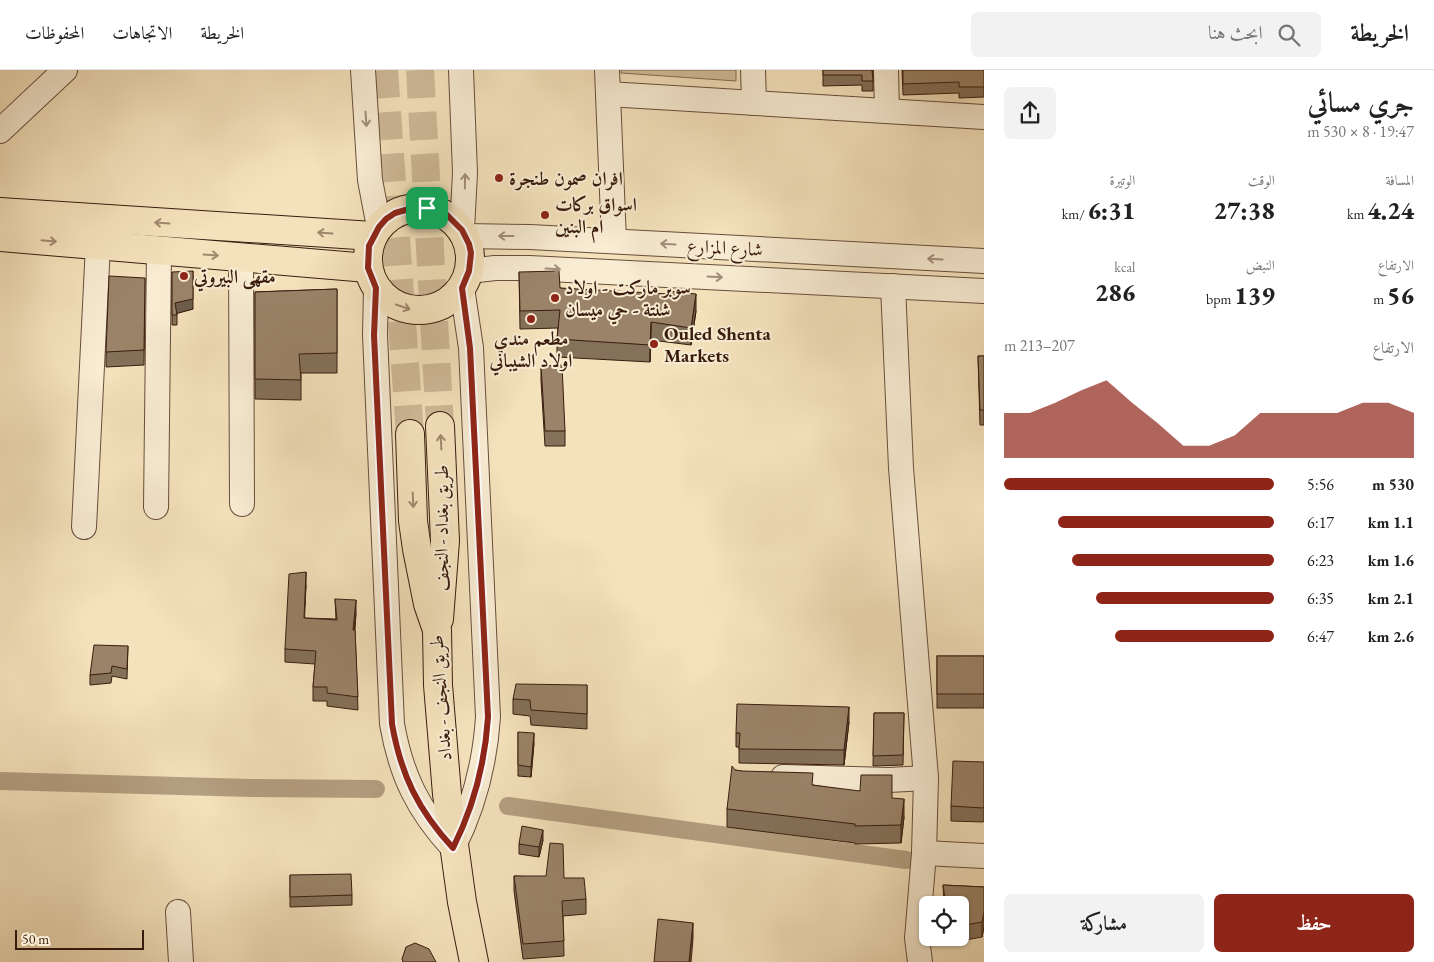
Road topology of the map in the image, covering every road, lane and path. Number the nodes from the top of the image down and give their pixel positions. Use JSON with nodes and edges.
{"nodes":[{"id":1,"x":65,"y":70,"type":"edge"},
{"id":2,"x":363,"y":70,"type":"edge"},
{"id":3,"x":461,"y":70,"type":"edge"},
{"id":4,"x":607,"y":70,"type":"edge"},
{"id":5,"x":753,"y":70,"type":"edge"},
{"id":6,"x":886,"y":70,"type":"edge"},
{"id":7,"x":608,"y":94,"type":"junction"},
{"id":8,"x":754,"y":103,"type":"junction"},
{"id":9,"x":888,"y":111,"type":"junction"},
{"id":10,"x":984,"y":118,"type":"edge"},
{"id":11,"x":0,"y":131,"type":"edge"},
{"id":12,"x":0,"y":212,"type":"edge"},
{"id":13,"x":376,"y":232,"type":"junction"},
{"id":14,"x":464,"y":233,"type":"junction"},
{"id":15,"x":0,"y":237,"type":"edge"},
{"id":16,"x":614,"y":241,"type":"junction"},
{"id":17,"x":98,"y":245,"type":"junction"},
{"id":18,"x":159,"y":251,"type":"junction"},
{"id":19,"x":241,"y":257,"type":"junction"},
{"id":20,"x":984,"y":261,"type":"edge"},
{"id":21,"x":372,"y":278,"type":"junction"},
{"id":22,"x":466,"y":280,"type":"junction"},
{"id":23,"x":893,"y":286,"type":"junction"},
{"id":24,"x":984,"y":291,"type":"edge"},
{"id":25,"x":440,"y":426,"type":"tunnel mouth"},
{"id":26,"x":410,"y":434,"type":"tunnel mouth"},
{"id":27,"x":242,"y":504,"type":"dead end"},
{"id":28,"x":156,"y":507,"type":"dead end"},
{"id":29,"x":84,"y":527,"type":"dead end"},
{"id":30,"x":437,"y":630,"type":"junction"},
{"id":31,"x":762,"y":776,"type":"edge"},
{"id":32,"x":926,"y":778,"type":"junction"},
{"id":33,"x":453,"y":848,"type":"junction"},
{"id":34,"x":924,"y":853,"type":"junction"},
{"id":35,"x":984,"y":856,"type":"edge"},
{"id":36,"x":178,"y":912,"type":"dead end"},
{"id":37,"x":182,"y":962,"type":"edge"},
{"id":38,"x":474,"y":962,"type":"edge"},
{"id":39,"x":920,"y":962,"type":"edge"}],
"edges":[{"from":1,"to":11,"type":"street"},
{"from":2,"to":13,"type":"street","one_way":true},
{"from":14,"to":3,"type":"street","one_way":true},
{"from":4,"to":7,"type":"street"},
{"from":5,"to":8,"type":"street"},
{"from":6,"to":9,"type":"street"},
{"from":7,"to":8,"type":"street"},
{"from":7,"to":16,"type":"street"},
{"from":8,"to":9,"type":"street"},
{"from":9,"to":10,"type":"street"},
{"from":13,"to":12,"type":"main road","one_way":true},
{"from":13,"to":14,"type":"main road"},
{"from":13,"to":21,"type":"main road"},
{"from":16,"to":14,"type":"street","name":"شارع المزارع","one_way":true},
{"from":14,"to":22,"type":"main road"},
{"from":15,"to":17,"type":"main road","one_way":true},
{"from":20,"to":16,"type":"street","name":"شارع المزارع","one_way":true},
{"from":17,"to":18,"type":"main road"},
{"from":17,"to":29,"type":"street"},
{"from":18,"to":19,"type":"main road","one_way":true},
{"from":18,"to":28,"type":"street"},
{"from":19,"to":21,"type":"main road"},
{"from":19,"to":27,"type":"street"},
{"from":21,"to":22,"type":"main road","one_way":true},
{"from":21,"to":33,"type":"street"},
{"from":22,"to":23,"type":"street","name":"شارع المزارع","one_way":true},
{"from":22,"to":33,"type":"street","name":"طريق بغداد - النجف"},
{"from":23,"to":24,"type":"street","name":"شارع المزارع"},
{"from":23,"to":32,"type":"street"},
{"from":30,"to":25,"type":"main road","name":"طريق بغداد - النجف","one_way":true},
{"from":26,"to":30,"type":"main road","name":"طريق النجف - بغداد","one_way":true},
{"from":30,"to":33,"type":"main road","name":"طريق النجف - بغداد"},
{"from":31,"to":32,"type":"street"},
{"from":32,"to":34,"type":"street"},
{"from":33,"to":38,"type":"main road","name":"طريق النجف - بغداد"},
{"from":34,"to":35,"type":"street"},
{"from":34,"to":39,"type":"street"},
{"from":36,"to":37,"type":"street"}]}
